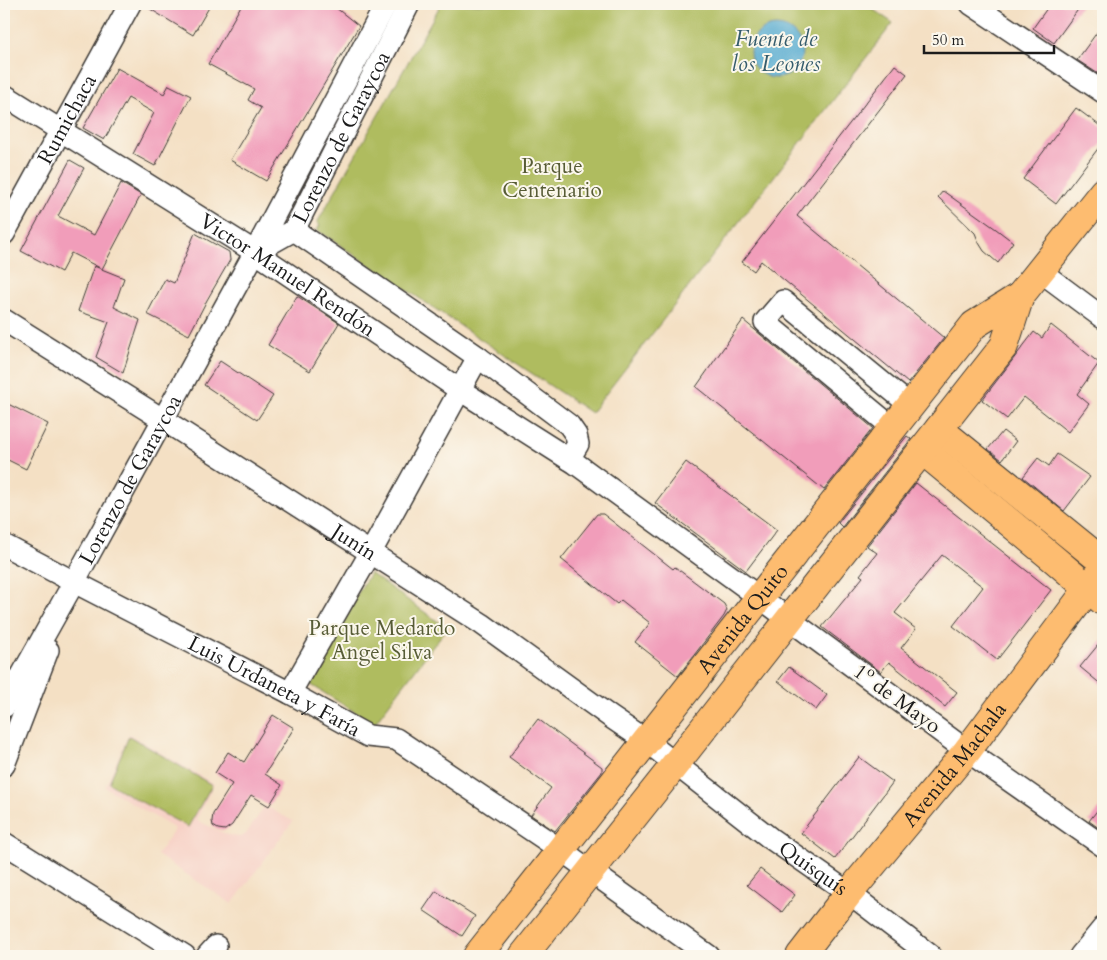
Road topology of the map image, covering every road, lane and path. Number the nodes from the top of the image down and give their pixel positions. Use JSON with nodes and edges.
{"nodes":[{"id":1,"x":130,"y":4,"type":"edge"},
{"id":2,"x":971,"y":4,"type":"edge"},
{"id":3,"x":391,"y":8,"type":"edge"},
{"id":4,"x":1103,"y":92,"type":"edge"},
{"id":5,"x":4,"y":95,"type":"edge"},
{"id":6,"x":60,"y":131,"type":"junction"},
{"id":7,"x":1103,"y":192,"type":"edge"},
{"id":8,"x":294,"y":230,"type":"junction"},
{"id":9,"x":4,"y":234,"type":"edge"},
{"id":10,"x":255,"y":252,"type":"junction"},
{"id":11,"x":1040,"y":271,"type":"junction"},
{"id":12,"x":1020,"y":296,"type":"junction"},
{"id":13,"x":1103,"y":318,"type":"edge"},
{"id":14,"x":4,"y":320,"type":"edge"},
{"id":15,"x":478,"y":357,"type":"junction"},
{"id":16,"x":460,"y":390,"type":"junction"},
{"id":17,"x":911,"y":406,"type":"junction"},
{"id":18,"x":162,"y":419,"type":"junction"},
{"id":19,"x":893,"y":428,"type":"junction"},
{"id":20,"x":930,"y":439,"type":"junction"},
{"id":21,"x":569,"y":459,"type":"junction"},
{"id":22,"x":4,"y":545,"type":"edge"},
{"id":23,"x":370,"y":552,"type":"junction"},
{"id":24,"x":1103,"y":562,"type":"edge"},
{"id":25,"x":74,"y":582,"type":"junction"},
{"id":26,"x":1098,"y":586,"type":"edge"},
{"id":27,"x":759,"y":597,"type":"junction"},
{"id":28,"x":789,"y":619,"type":"junction"},
{"id":29,"x":290,"y":693,"type":"junction"},
{"id":30,"x":4,"y":707,"type":"edge"},
{"id":31,"x":646,"y":741,"type":"junction"},
{"id":32,"x":967,"y":751,"type":"junction"},
{"id":33,"x":4,"y":765,"type":"edge"},
{"id":34,"x":685,"y":771,"type":"junction"},
{"id":35,"x":4,"y":843,"type":"edge"},
{"id":36,"x":1103,"y":846,"type":"edge"},
{"id":37,"x":561,"y":850,"type":"junction"},
{"id":38,"x":590,"y":871,"type":"junction"},
{"id":39,"x":849,"y":893,"type":"junction"},
{"id":40,"x":1103,"y":928,"type":"edge"},
{"id":41,"x":185,"y":956,"type":"edge"},
{"id":42,"x":477,"y":956,"type":"edge"},
{"id":43,"x":523,"y":956,"type":"edge"},
{"id":44,"x":709,"y":956,"type":"edge"},
{"id":45,"x":800,"y":956,"type":"edge"},
{"id":46,"x":931,"y":956,"type":"edge"},
{"id":47,"x":1080,"y":956,"type":"edge"}],
"edges":[{"from":1,"to":6,"type":"street","name":"Rumichaca"},
{"from":2,"to":4,"type":"street"},
{"from":3,"to":8,"type":"street","name":"Lorenzo de Garaycoa"},
{"from":3,"to":10,"type":"street","name":"Lorenzo de Garaycoa"},
{"from":5,"to":6,"type":"street","name":"Victor Manuel Rendón"},
{"from":6,"to":9,"type":"street","name":"Rumichaca"},
{"from":6,"to":10,"type":"street","name":"Victor Manuel Rendón"},
{"from":7,"to":11,"type":"main road","name":"Avenida Quito"},
{"from":8,"to":10,"type":"street","name":"Lorenzo de Garaycoa"},
{"from":8,"to":15,"type":"street","name":"Victor Manuel Rendón"},
{"from":10,"to":16,"type":"street","name":"Victor Manuel Rendón"},
{"from":10,"to":18,"type":"street","name":"Lorenzo de Garaycoa"},
{"from":11,"to":12,"type":"main road","name":"Avenida Quito"},
{"from":11,"to":13,"type":"street"},
{"from":12,"to":17,"type":"main road","name":"Avenida Quito"},
{"from":12,"to":20,"type":"main road","name":"Avenida Quito"},
{"from":14,"to":18,"type":"street","name":"Junín"},
{"from":15,"to":16,"type":"street"},
{"from":15,"to":21,"type":"street","name":"Victor Manuel Rendón"},
{"from":16,"to":21,"type":"street","name":"Victor Manuel Rendón"},
{"from":16,"to":23,"type":"street"},
{"from":17,"to":19,"type":"main road","name":"Avenida Quito"},
{"from":17,"to":19,"type":"street"},
{"from":18,"to":23,"type":"street","name":"Junín"},
{"from":18,"to":25,"type":"street","name":"Lorenzo de Garaycoa"},
{"from":19,"to":27,"type":"main road","name":"Avenida Quito"},
{"from":20,"to":24,"type":"main road"},
{"from":20,"to":26,"type":"main road"},
{"from":20,"to":28,"type":"main road","name":"Avenida Quito"},
{"from":21,"to":27,"type":"street","name":"Victor Manuel Rendón"},
{"from":22,"to":25,"type":"street","name":"Luis Urdaneta y Faría"},
{"from":23,"to":29,"type":"street"},
{"from":23,"to":31,"type":"street","name":"Junín"},
{"from":25,"to":29,"type":"street","name":"Luis Urdaneta y Faría"},
{"from":25,"to":30,"type":"street","name":"Lorenzo de Garaycoa"},
{"from":25,"to":33,"type":"street"},
{"from":26,"to":32,"type":"main road","name":"Avenida Machala"},
{"from":27,"to":28,"type":"street","name":"Victor Manuel Rendón"},
{"from":27,"to":31,"type":"main road","name":"Avenida Quito"},
{"from":28,"to":32,"type":"street","name":"1º de Mayo"},
{"from":28,"to":34,"type":"main road","name":"Avenida Quito"},
{"from":29,"to":37,"type":"street","name":"Luis Urdaneta y Faría"},
{"from":31,"to":34,"type":"street","name":"Junín"},
{"from":31,"to":37,"type":"main road","name":"Avenida Quito"},
{"from":32,"to":36,"type":"street","name":"1º de Mayo"},
{"from":32,"to":39,"type":"main road","name":"Avenida Machala"},
{"from":34,"to":38,"type":"main road","name":"Avenida Quito"},
{"from":34,"to":39,"type":"street","name":"Quisquís"},
{"from":35,"to":41,"type":"street"},
{"from":37,"to":38,"type":"street","name":"Luis Urdaneta y Faría"},
{"from":37,"to":42,"type":"main road","name":"Avenida Quito"},
{"from":38,"to":43,"type":"main road","name":"Avenida Quito"},
{"from":38,"to":44,"type":"street","name":"Luis Urdaneta y Faría"},
{"from":39,"to":45,"type":"main road","name":"Avenida Machala"},
{"from":39,"to":46,"type":"street","name":"Quisquís"},
{"from":40,"to":47,"type":"street"}]}
